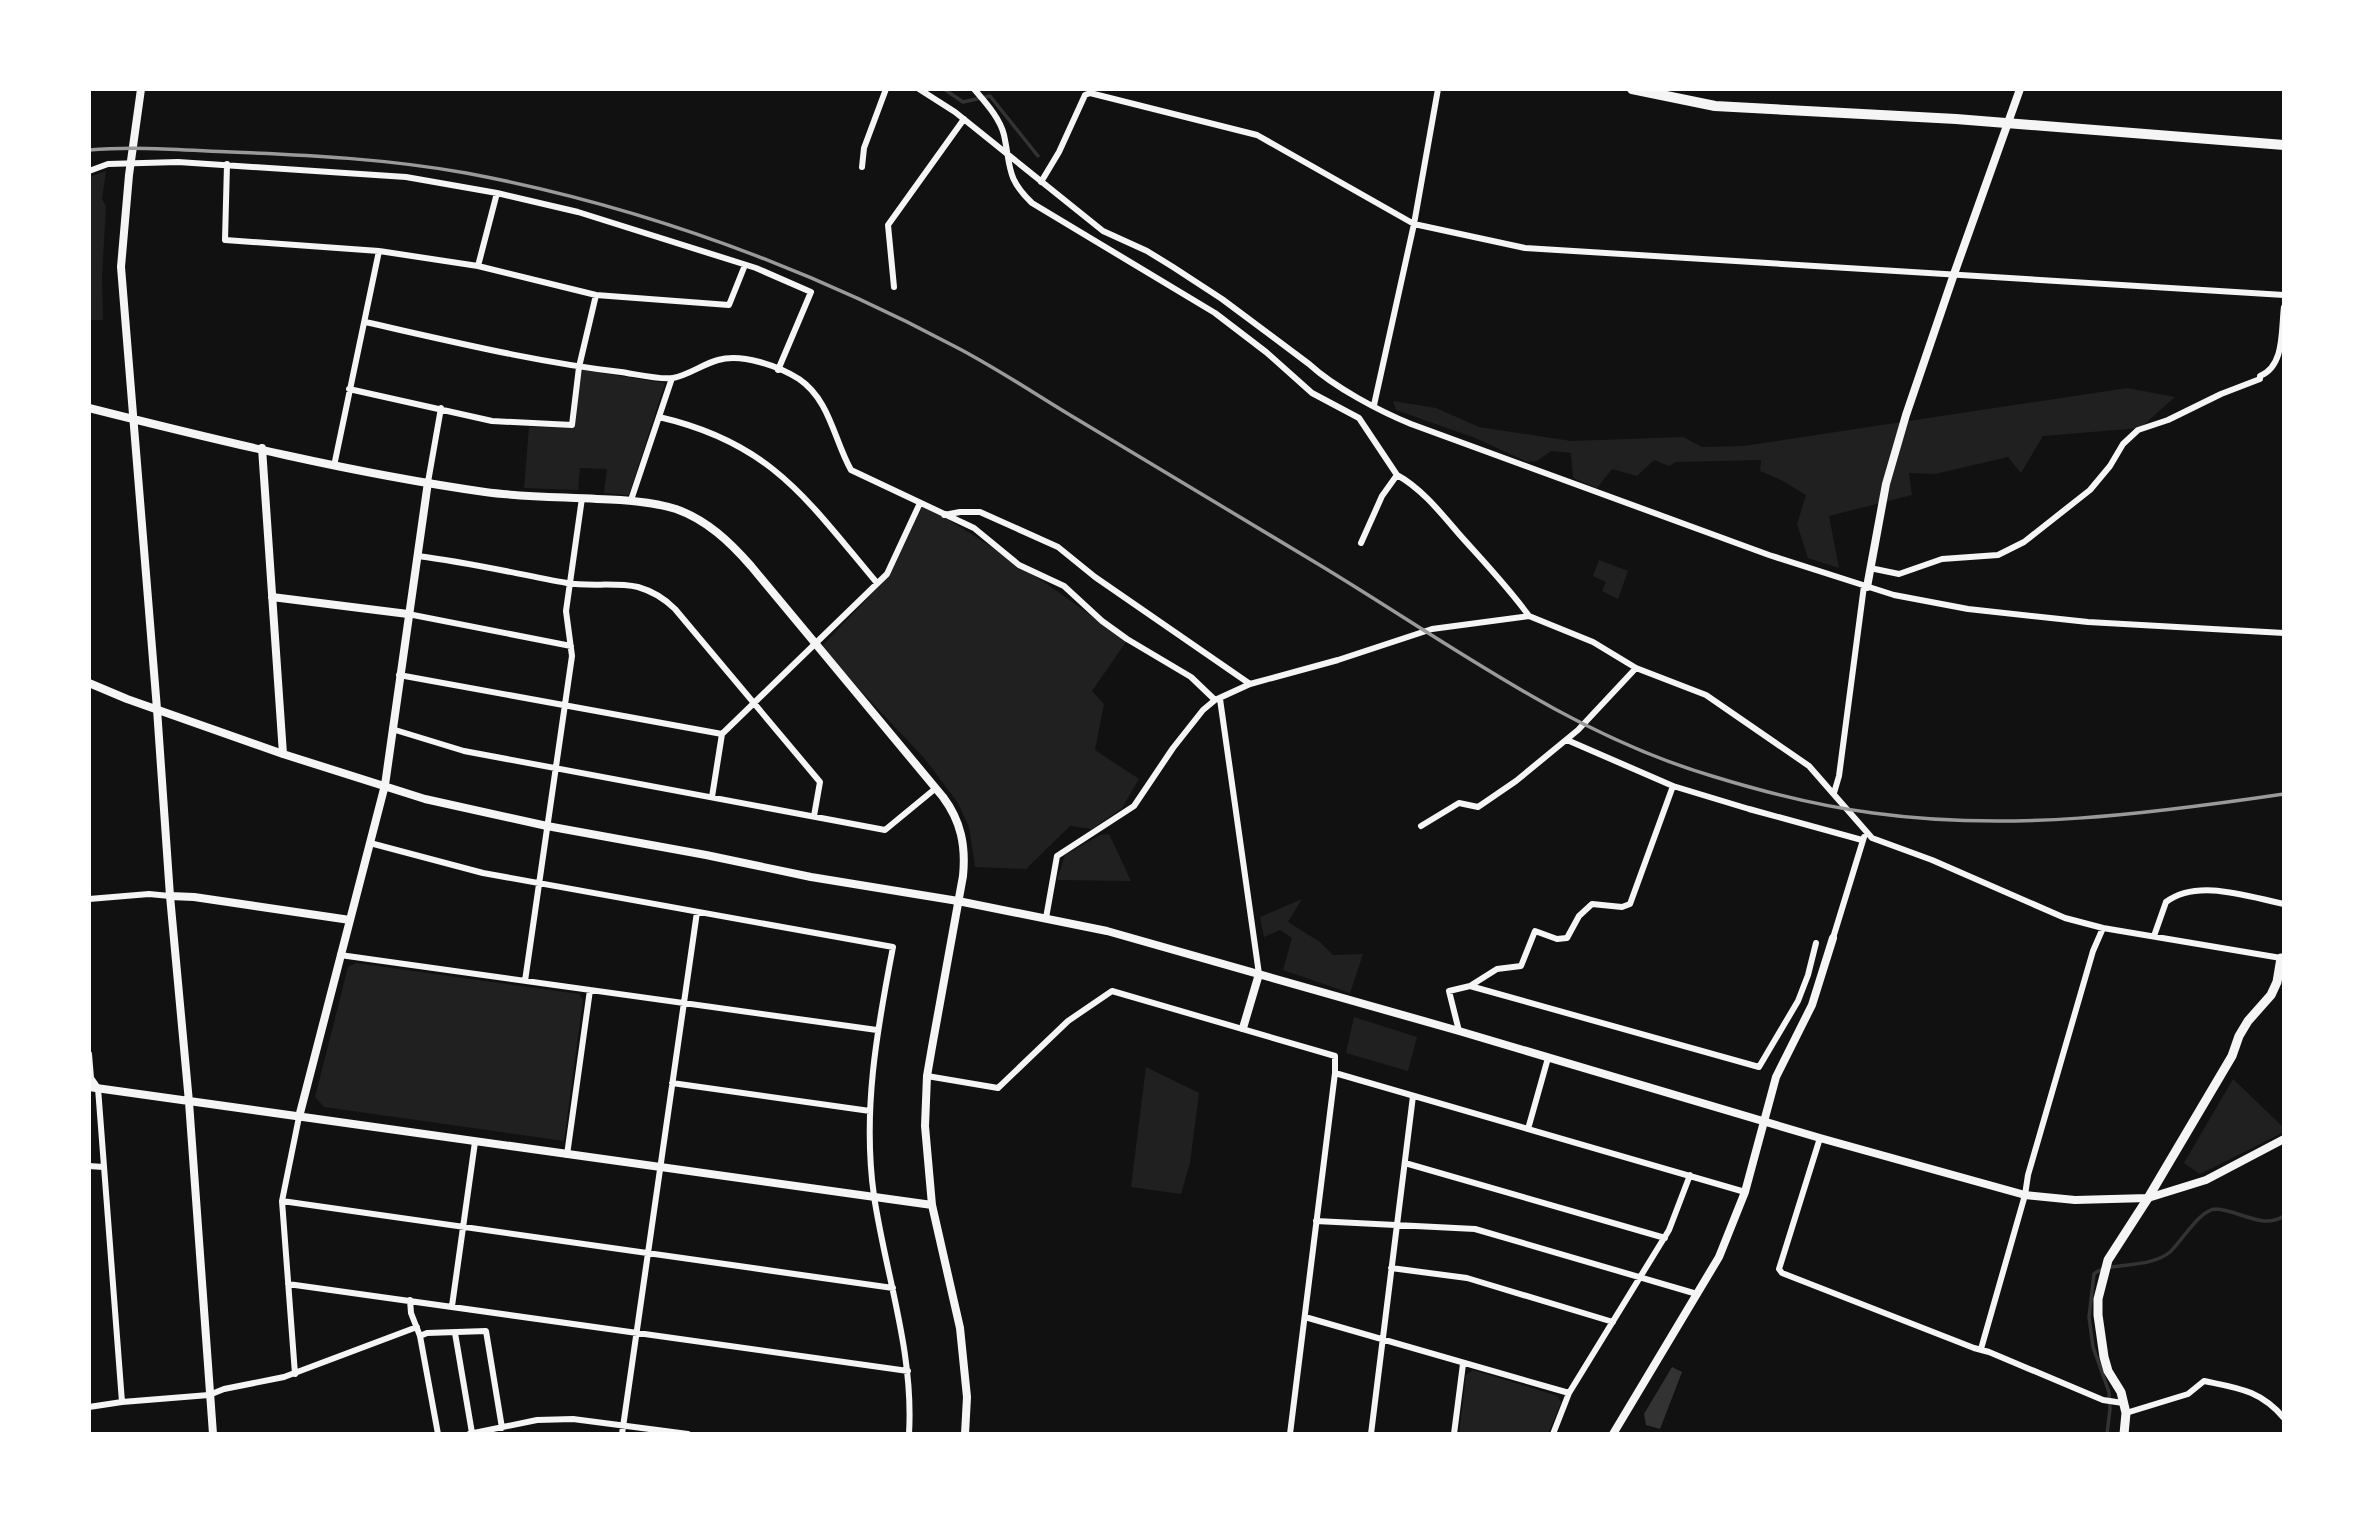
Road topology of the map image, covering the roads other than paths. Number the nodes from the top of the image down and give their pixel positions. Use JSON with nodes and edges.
{"nodes":[{"id":1,"x":141,"y":89,"type":"edge"},
{"id":2,"x":886,"y":89,"type":"edge"},
{"id":3,"x":919,"y":89,"type":"edge"},
{"id":4,"x":1438,"y":89,"type":"edge"},
{"id":5,"x":1632,"y":89,"type":"edge"},
{"id":6,"x":2020,"y":89,"type":"edge"},
{"id":7,"x":979,"y":95,"type":"edge"},
{"id":8,"x":964,"y":119,"type":"junction"},
{"id":9,"x":2008,"y":124,"type":"junction"},
{"id":10,"x":2284,"y":145,"type":"edge"},
{"id":11,"x":1006,"y":151,"type":"junction"},
{"id":12,"x":227,"y":164,"type":"junction"},
{"id":13,"x":862,"y":167,"type":"dead end"},
{"id":14,"x":89,"y":171,"type":"edge"},
{"id":15,"x":1041,"y":182,"type":"junction"},
{"id":16,"x":497,"y":193,"type":"junction"},
{"id":17,"x":1414,"y":224,"type":"junction"},
{"id":18,"x":379,"y":251,"type":"junction"},
{"id":19,"x":478,"y":265,"type":"junction"},
{"id":20,"x":745,"y":265,"type":"junction"},
{"id":21,"x":1954,"y":274,"type":"junction"},
{"id":22,"x":894,"y":287,"type":"dead end"},
{"id":23,"x":596,"y":295,"type":"junction"},
{"id":24,"x":2284,"y":295,"type":"edge"},
{"id":25,"x":2284,"y":307,"type":"edge"},
{"id":26,"x":365,"y":322,"type":"junction"},
{"id":27,"x":2280,"y":359,"type":"edge"},
{"id":28,"x":579,"y":367,"type":"junction"},
{"id":29,"x":778,"y":370,"type":"junction"},
{"id":30,"x":672,"y":378,"type":"junction"},
{"id":31,"x":349,"y":389,"type":"junction"},
{"id":32,"x":1374,"y":405,"type":"junction"},
{"id":33,"x":89,"y":408,"type":"edge"},
{"id":34,"x":441,"y":408,"type":"junction"},
{"id":35,"x":659,"y":417,"type":"junction"},
{"id":36,"x":132,"y":419,"type":"junction"},
{"id":37,"x":262,"y":448,"type":"junction"},
{"id":38,"x":334,"y":466,"type":"junction"},
{"id":39,"x":1397,"y":475,"type":"junction"},
{"id":40,"x":428,"y":482,"type":"junction"},
{"id":41,"x":582,"y":498,"type":"junction"},
{"id":42,"x":631,"y":500,"type":"junction"},
{"id":43,"x":920,"y":503,"type":"junction"},
{"id":44,"x":944,"y":515,"type":"junction"},
{"id":45,"x":1361,"y":543,"type":"dead end"},
{"id":46,"x":417,"y":556,"type":"junction"},
{"id":47,"x":1870,"y":568,"type":"junction"},
{"id":48,"x":569,"y":583,"type":"junction"},
{"id":49,"x":877,"y":583,"type":"junction"},
{"id":50,"x":1865,"y":587,"type":"junction"},
{"id":51,"x":272,"y":597,"type":"junction"},
{"id":52,"x":408,"y":614,"type":"junction"},
{"id":53,"x":1530,"y":616,"type":"junction"},
{"id":54,"x":2284,"y":633,"type":"edge"},
{"id":55,"x":816,"y":645,"type":"junction"},
{"id":56,"x":571,"y":646,"type":"junction"},
{"id":57,"x":1636,"y":668,"type":"junction"},
{"id":58,"x":399,"y":675,"type":"junction"},
{"id":59,"x":89,"y":683,"type":"edge"},
{"id":60,"x":1250,"y":684,"type":"junction"},
{"id":61,"x":1217,"y":700,"type":"junction"},
{"id":62,"x":754,"y":703,"type":"junction"},
{"id":63,"x":564,"y":705,"type":"junction"},
{"id":64,"x":158,"y":709,"type":"junction"},
{"id":65,"x":392,"y":729,"type":"junction"},
{"id":66,"x":722,"y":734,"type":"junction"},
{"id":67,"x":1567,"y":740,"type":"junction"},
{"id":68,"x":283,"y":754,"type":"junction"},
{"id":69,"x":555,"y":770,"type":"junction"},
{"id":70,"x":385,"y":785,"type":"junction"},
{"id":71,"x":1673,"y":786,"type":"junction"},
{"id":72,"x":936,"y":788,"type":"junction"},
{"id":73,"x":1834,"y":793,"type":"junction"},
{"id":74,"x":712,"y":797,"type":"junction"},
{"id":75,"x":814,"y":816,"type":"junction"},
{"id":76,"x":547,"y":826,"type":"junction"},
{"id":77,"x":1422,"y":826,"type":"dead end"},
{"id":78,"x":1866,"y":832,"type":"junction"},
{"id":79,"x":1862,"y":840,"type":"junction"},
{"id":80,"x":370,"y":843,"type":"junction"},
{"id":81,"x":539,"y":882,"type":"junction"},
{"id":82,"x":170,"y":896,"type":"junction"},
{"id":83,"x":89,"y":899,"type":"edge"},
{"id":84,"x":958,"y":901,"type":"junction"},
{"id":85,"x":2284,"y":904,"type":"edge"},
{"id":86,"x":697,"y":912,"type":"junction"},
{"id":87,"x":1046,"y":918,"type":"junction"},
{"id":88,"x":350,"y":920,"type":"junction"},
{"id":89,"x":2103,"y":928,"type":"junction"},
{"id":90,"x":2154,"y":936,"type":"junction"},
{"id":91,"x":1833,"y":938,"type":"joint"},
{"id":92,"x":1816,"y":943,"type":"dead end"},
{"id":93,"x":340,"y":955,"type":"junction"},
{"id":94,"x":2283,"y":958,"type":"edge"},
{"id":95,"x":1259,"y":974,"type":"junction"},
{"id":96,"x":525,"y":981,"type":"junction"},
{"id":97,"x":1470,"y":986,"type":"junction"},
{"id":98,"x":590,"y":990,"type":"junction"},
{"id":99,"x":683,"y":1003,"type":"junction"},
{"id":100,"x":1243,"y":1028,"type":"junction"},
{"id":101,"x":877,"y":1030,"type":"junction"},
{"id":102,"x":1459,"y":1031,"type":"junction"},
{"id":103,"x":89,"y":1054,"type":"edge"},
{"id":104,"x":1548,"y":1058,"type":"junction"},
{"id":105,"x":1335,"y":1073,"type":"junction"},
{"id":106,"x":927,"y":1076,"type":"junction"},
{"id":107,"x":672,"y":1083,"type":"junction"},
{"id":108,"x":94,"y":1087,"type":"edge"},
{"id":109,"x":1413,"y":1096,"type":"junction"},
{"id":110,"x":189,"y":1101,"type":"junction"},
{"id":111,"x":870,"y":1111,"type":"junction"},
{"id":112,"x":299,"y":1116,"type":"junction"},
{"id":113,"x":1763,"y":1121,"type":"junction"},
{"id":114,"x":1528,"y":1129,"type":"junction"},
{"id":115,"x":1820,"y":1138,"type":"junction"},
{"id":116,"x":2284,"y":1139,"type":"edge"},
{"id":117,"x":475,"y":1142,"type":"junction"},
{"id":118,"x":567,"y":1155,"type":"junction"},
{"id":119,"x":1405,"y":1163,"type":"junction"},
{"id":120,"x":89,"y":1166,"type":"edge"},
{"id":121,"x":103,"y":1167,"type":"junction"},
{"id":122,"x":660,"y":1167,"type":"junction"},
{"id":123,"x":1690,"y":1175,"type":"junction"},
{"id":124,"x":1745,"y":1192,"type":"junction"},
{"id":125,"x":2025,"y":1195,"type":"junction"},
{"id":126,"x":874,"y":1198,"type":"junction"},
{"id":127,"x":2148,"y":1198,"type":"junction"},
{"id":128,"x":282,"y":1201,"type":"junction"},
{"id":129,"x":932,"y":1205,"type":"junction"},
{"id":130,"x":1316,"y":1221,"type":"junction"},
{"id":131,"x":1397,"y":1226,"type":"junction"},
{"id":132,"x":463,"y":1227,"type":"junction"},
{"id":133,"x":1665,"y":1238,"type":"junction"},
{"id":134,"x":648,"y":1253,"type":"junction"},
{"id":135,"x":1391,"y":1268,"type":"junction"},
{"id":136,"x":1641,"y":1276,"type":"junction"},
{"id":137,"x":288,"y":1284,"type":"junction"},
{"id":138,"x":893,"y":1288,"type":"junction"},
{"id":139,"x":1697,"y":1294,"type":"junction"},
{"id":140,"x":410,"y":1300,"type":"junction"},
{"id":141,"x":452,"y":1307,"type":"junction"},
{"id":142,"x":1305,"y":1317,"type":"junction"},
{"id":143,"x":1613,"y":1322,"type":"junction"},
{"id":144,"x":416,"y":1327,"type":"junction"},
{"id":145,"x":455,"y":1333,"type":"junction"},
{"id":146,"x":637,"y":1333,"type":"junction"},
{"id":147,"x":420,"y":1336,"type":"junction"},
{"id":148,"x":1382,"y":1339,"type":"junction"},
{"id":149,"x":1981,"y":1349,"type":"junction"},
{"id":150,"x":1463,"y":1364,"type":"junction"},
{"id":151,"x":908,"y":1371,"type":"junction"},
{"id":152,"x":295,"y":1374,"type":"junction"},
{"id":153,"x":1569,"y":1394,"type":"junction"},
{"id":154,"x":209,"y":1395,"type":"junction"},
{"id":155,"x":122,"y":1402,"type":"junction"},
{"id":156,"x":89,"y":1407,"type":"edge"},
{"id":157,"x":2124,"y":1408,"type":"junction"},
{"id":158,"x":2284,"y":1418,"type":"edge"},
{"id":159,"x":623,"y":1426,"type":"junction"},
{"id":160,"x":502,"y":1428,"type":"junction"},
{"id":161,"x":471,"y":1433,"type":"edge"},
{"id":162,"x":1374,"y":1433,"type":"edge"},
{"id":163,"x":213,"y":1434,"type":"edge"},
{"id":164,"x":438,"y":1434,"type":"edge"},
{"id":165,"x":622,"y":1434,"type":"edge"},
{"id":166,"x":688,"y":1434,"type":"edge"},
{"id":167,"x":909,"y":1434,"type":"edge"},
{"id":168,"x":965,"y":1434,"type":"edge"},
{"id":169,"x":1290,"y":1434,"type":"edge"},
{"id":170,"x":1454,"y":1434,"type":"edge"},
{"id":171,"x":1553,"y":1434,"type":"edge"},
{"id":172,"x":1614,"y":1434,"type":"edge"},
{"id":173,"x":2124,"y":1434,"type":"edge"}],
"edges":[{"from":1,"to":36,"type":"street"},
{"from":2,"to":13,"type":"street"},
{"from":3,"to":8,"type":"street"},
{"from":4,"to":17,"type":"street"},
{"from":5,"to":9,"type":"main road"},
{"from":6,"to":9,"type":"street"},
{"from":7,"to":11,"type":"street"},
{"from":8,"to":11,"type":"street"},
{"from":8,"to":22,"type":"street"},
{"from":9,"to":10,"type":"main road"},
{"from":9,"to":21,"type":"street"},
{"from":11,"to":15,"type":"street"},
{"from":11,"to":39,"type":"street"},
{"from":12,"to":14,"type":"street"},
{"from":12,"to":16,"type":"street"},
{"from":12,"to":18,"type":"street"},
{"from":15,"to":17,"type":"street"},
{"from":15,"to":32,"type":"street"},
{"from":16,"to":19,"type":"street"},
{"from":16,"to":20,"type":"street"},
{"from":17,"to":21,"type":"street"},
{"from":17,"to":32,"type":"street"},
{"from":18,"to":19,"type":"street"},
{"from":18,"to":26,"type":"street"},
{"from":19,"to":23,"type":"street"},
{"from":20,"to":23,"type":"street"},
{"from":20,"to":29,"type":"street"},
{"from":21,"to":24,"type":"street"},
{"from":21,"to":47,"type":"street"},
{"from":23,"to":28,"type":"street"},
{"from":25,"to":27,"type":"street"},
{"from":26,"to":28,"type":"street"},
{"from":26,"to":31,"type":"street"},
{"from":27,"to":47,"type":"street"},
{"from":28,"to":30,"type":"street"},
{"from":28,"to":34,"type":"street"},
{"from":29,"to":30,"type":"street"},
{"from":29,"to":43,"type":"street"},
{"from":30,"to":35,"type":"street"},
{"from":31,"to":34,"type":"street"},
{"from":31,"to":38,"type":"street"},
{"from":32,"to":50,"type":"street"},
{"from":33,"to":36,"type":"street"},
{"from":34,"to":40,"type":"street"},
{"from":35,"to":42,"type":"street"},
{"from":35,"to":49,"type":"street"},
{"from":36,"to":37,"type":"street"},
{"from":36,"to":64,"type":"street"},
{"from":37,"to":38,"type":"street"},
{"from":37,"to":51,"type":"street"},
{"from":38,"to":40,"type":"street"},
{"from":39,"to":45,"type":"street"},
{"from":39,"to":53,"type":"street"},
{"from":40,"to":41,"type":"street"},
{"from":40,"to":46,"type":"street"},
{"from":41,"to":42,"type":"street"},
{"from":41,"to":48,"type":"street"},
{"from":42,"to":55,"type":"street"},
{"from":43,"to":44,"type":"street"},
{"from":43,"to":49,"type":"street"},
{"from":44,"to":60,"type":"street"},
{"from":44,"to":61,"type":"street"},
{"from":46,"to":48,"type":"street"},
{"from":46,"to":52,"type":"street"},
{"from":47,"to":50,"type":"street"},
{"from":48,"to":56,"type":"street"},
{"from":48,"to":62,"type":"street"},
{"from":49,"to":55,"type":"street"},
{"from":50,"to":54,"type":"street"},
{"from":50,"to":73,"type":"street"},
{"from":51,"to":52,"type":"street"},
{"from":51,"to":68,"type":"street"},
{"from":52,"to":56,"type":"street"},
{"from":52,"to":58,"type":"street"},
{"from":53,"to":57,"type":"street"},
{"from":53,"to":60,"type":"street"},
{"from":55,"to":62,"type":"street"},
{"from":55,"to":72,"type":"street"},
{"from":56,"to":63,"type":"street"},
{"from":57,"to":67,"type":"street"},
{"from":57,"to":73,"type":"street"},
{"from":58,"to":63,"type":"street"},
{"from":58,"to":65,"type":"street"},
{"from":59,"to":64,"type":"street"},
{"from":60,"to":61,"type":"street"},
{"from":61,"to":87,"type":"street"},
{"from":61,"to":95,"type":"street"},
{"from":62,"to":66,"type":"street"},
{"from":62,"to":75,"type":"street"},
{"from":63,"to":66,"type":"street"},
{"from":63,"to":69,"type":"street"},
{"from":64,"to":68,"type":"street"},
{"from":64,"to":82,"type":"street"},
{"from":65,"to":69,"type":"street"},
{"from":65,"to":70,"type":"street"},
{"from":66,"to":74,"type":"street"},
{"from":67,"to":71,"type":"street"},
{"from":67,"to":77,"type":"street"},
{"from":68,"to":70,"type":"street"},
{"from":69,"to":74,"type":"street"},
{"from":69,"to":76,"type":"street"},
{"from":70,"to":76,"type":"street"},
{"from":70,"to":80,"type":"street"},
{"from":71,"to":79,"type":"street"},
{"from":71,"to":97,"type":"street"},
{"from":72,"to":75,"type":"street"},
{"from":72,"to":84,"type":"street"},
{"from":73,"to":78,"type":"street"},
{"from":74,"to":75,"type":"street"},
{"from":76,"to":81,"type":"street"},
{"from":76,"to":84,"type":"street"},
{"from":78,"to":79,"type":"street"},
{"from":78,"to":89,"type":"street"},
{"from":79,"to":91,"type":"street"},
{"from":80,"to":81,"type":"street"},
{"from":80,"to":88,"type":"street"},
{"from":81,"to":86,"type":"street"},
{"from":81,"to":96,"type":"street"},
{"from":82,"to":83,"type":"street"},
{"from":82,"to":88,"type":"street"},
{"from":82,"to":110,"type":"street"},
{"from":84,"to":87,"type":"street"},
{"from":84,"to":106,"type":"street"},
{"from":85,"to":90,"type":"street"},
{"from":86,"to":99,"type":"street"},
{"from":86,"to":101,"type":"street"},
{"from":87,"to":95,"type":"street"},
{"from":88,"to":93,"type":"street"},
{"from":89,"to":90,"type":"street"},
{"from":89,"to":125,"type":"street"},
{"from":90,"to":94,"type":"street"},
{"from":91,"to":113,"type":"street"},
{"from":92,"to":97,"type":"street"},
{"from":93,"to":96,"type":"street"},
{"from":93,"to":112,"type":"street"},
{"from":94,"to":127,"type":"main road"},
{"from":95,"to":100,"type":"street"},
{"from":95,"to":102,"type":"street"},
{"from":96,"to":98,"type":"street"},
{"from":97,"to":102,"type":"street"},
{"from":98,"to":99,"type":"street"},
{"from":98,"to":118,"type":"street"},
{"from":99,"to":101,"type":"street"},
{"from":99,"to":107,"type":"street"},
{"from":100,"to":105,"type":"street"},
{"from":100,"to":106,"type":"street"},
{"from":101,"to":111,"type":"street"},
{"from":102,"to":104,"type":"street"},
{"from":103,"to":108,"type":"street"},
{"from":104,"to":113,"type":"street"},
{"from":104,"to":114,"type":"street"},
{"from":105,"to":109,"type":"street"},
{"from":105,"to":130,"type":"street"},
{"from":106,"to":129,"type":"street"},
{"from":107,"to":111,"type":"street"},
{"from":107,"to":122,"type":"street"},
{"from":108,"to":110,"type":"street"},
{"from":108,"to":121,"type":"street"},
{"from":109,"to":114,"type":"street"},
{"from":109,"to":119,"type":"street"},
{"from":110,"to":112,"type":"street"},
{"from":110,"to":154,"type":"street"},
{"from":111,"to":126,"type":"street"},
{"from":112,"to":117,"type":"street"},
{"from":112,"to":128,"type":"street"},
{"from":113,"to":115,"type":"street"},
{"from":113,"to":124,"type":"street"},
{"from":114,"to":123,"type":"street"},
{"from":115,"to":125,"type":"street"},
{"from":115,"to":149,"type":"street"},
{"from":116,"to":127,"type":"street"},
{"from":117,"to":118,"type":"street"},
{"from":117,"to":132,"type":"street"},
{"from":118,"to":122,"type":"street"},
{"from":119,"to":131,"type":"street"},
{"from":119,"to":133,"type":"street"},
{"from":120,"to":121,"type":"street"},
{"from":121,"to":155,"type":"street"},
{"from":122,"to":126,"type":"street"},
{"from":122,"to":134,"type":"street"},
{"from":123,"to":124,"type":"street"},
{"from":123,"to":133,"type":"street"},
{"from":124,"to":139,"type":"street"},
{"from":125,"to":127,"type":"street"},
{"from":125,"to":149,"type":"street"},
{"from":126,"to":129,"type":"street"},
{"from":126,"to":138,"type":"street"},
{"from":127,"to":157,"type":"main road"},
{"from":128,"to":132,"type":"street"},
{"from":128,"to":137,"type":"street"},
{"from":129,"to":168,"type":"street"},
{"from":130,"to":131,"type":"street"},
{"from":130,"to":142,"type":"street"},
{"from":131,"to":135,"type":"street"},
{"from":131,"to":136,"type":"street"},
{"from":132,"to":134,"type":"street"},
{"from":132,"to":141,"type":"street"},
{"from":133,"to":136,"type":"street"},
{"from":134,"to":138,"type":"street"},
{"from":134,"to":146,"type":"street"},
{"from":135,"to":143,"type":"street"},
{"from":135,"to":148,"type":"street"},
{"from":136,"to":139,"type":"street"},
{"from":136,"to":143,"type":"street"},
{"from":137,"to":140,"type":"street"},
{"from":137,"to":152,"type":"street"},
{"from":138,"to":151,"type":"street"},
{"from":139,"to":172,"type":"street"},
{"from":140,"to":141,"type":"street"},
{"from":140,"to":144,"type":"street"},
{"from":141,"to":146,"type":"street"},
{"from":142,"to":148,"type":"street"},
{"from":142,"to":169,"type":"street"},
{"from":143,"to":153,"type":"street"},
{"from":144,"to":147,"type":"street"},
{"from":144,"to":152,"type":"street"},
{"from":145,"to":147,"type":"street"},
{"from":145,"to":160,"type":"street"},
{"from":145,"to":161,"type":"street"},
{"from":146,"to":151,"type":"street"},
{"from":146,"to":159,"type":"street"},
{"from":147,"to":164,"type":"street"},
{"from":148,"to":150,"type":"street"},
{"from":148,"to":162,"type":"street"},
{"from":149,"to":157,"type":"street"},
{"from":150,"to":153,"type":"street"},
{"from":150,"to":170,"type":"street"},
{"from":151,"to":167,"type":"street"},
{"from":152,"to":154,"type":"street"},
{"from":153,"to":171,"type":"street"},
{"from":154,"to":155,"type":"street"},
{"from":154,"to":163,"type":"street"},
{"from":155,"to":156,"type":"street"},
{"from":157,"to":158,"type":"street"},
{"from":157,"to":173,"type":"main road"},
{"from":159,"to":160,"type":"street"},
{"from":159,"to":165,"type":"street"},
{"from":159,"to":166,"type":"street"},
{"from":160,"to":161,"type":"street"}]}
